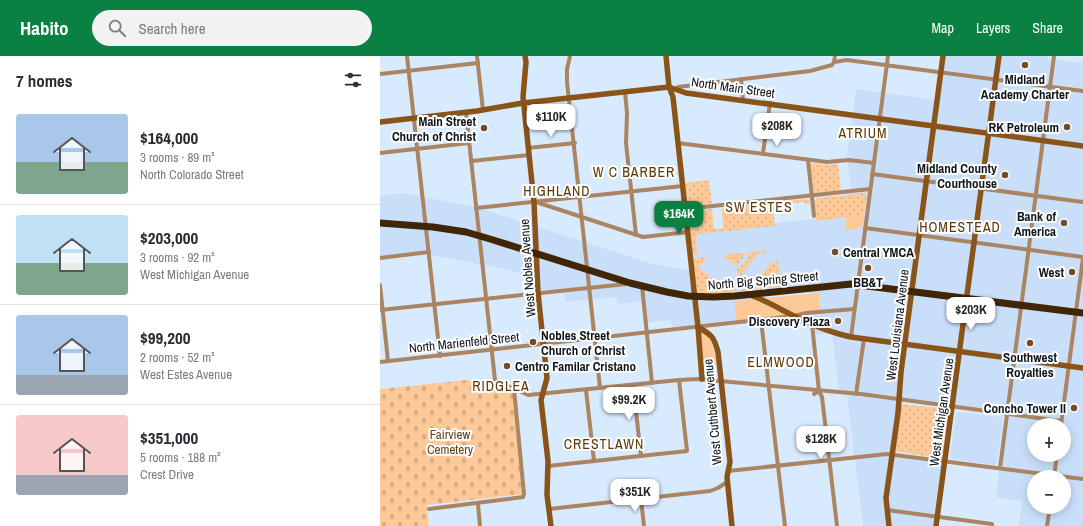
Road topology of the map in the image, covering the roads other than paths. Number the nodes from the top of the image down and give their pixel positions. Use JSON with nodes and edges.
{"nodes":[{"id":1,"x":407,"y":56,"type":"edge"},
{"id":2,"x":477,"y":56,"type":"edge"},
{"id":3,"x":525,"y":56,"type":"edge"},
{"id":4,"x":570,"y":56,"type":"edge"},
{"id":5,"x":666,"y":56,"type":"edge"},
{"id":6,"x":835,"y":56,"type":"edge"},
{"id":7,"x":888,"y":56,"type":"edge"},
{"id":8,"x":943,"y":56,"type":"edge"},
{"id":9,"x":999,"y":56,"type":"edge"},
{"id":10,"x":1054,"y":56,"type":"edge"},
{"id":11,"x":834,"y":62,"type":"junction"},
{"id":12,"x":478,"y":63,"type":"junction"},
{"id":13,"x":887,"y":65,"type":"junction"},
{"id":14,"x":409,"y":71,"type":"junction"},
{"id":15,"x":941,"y":72,"type":"junction"},
{"id":16,"x":380,"y":74,"type":"edge"},
{"id":17,"x":741,"y":79,"type":"junction"},
{"id":18,"x":996,"y":79,"type":"junction"},
{"id":19,"x":1050,"y":86,"type":"junction"},
{"id":20,"x":669,"y":87,"type":"junction"},
{"id":21,"x":678,"y":87,"type":"dead end"},
{"id":22,"x":1083,"y":91,"type":"edge"},
{"id":23,"x":625,"y":92,"type":"junction"},
{"id":24,"x":570,"y":98,"type":"junction"},
{"id":25,"x":742,"y":100,"type":"junction"},
{"id":26,"x":523,"y":103,"type":"junction"},
{"id":27,"x":770,"y":103,"type":"junction"},
{"id":28,"x":483,"y":110,"type":"junction"},
{"id":29,"x":466,"y":113,"type":"junction"},
{"id":30,"x":414,"y":118,"type":"junction"},
{"id":31,"x":880,"y":119,"type":"junction"},
{"id":32,"x":380,"y":122,"type":"edge"},
{"id":33,"x":934,"y":127,"type":"junction"},
{"id":34,"x":989,"y":134,"type":"junction"},
{"id":35,"x":1043,"y":141,"type":"junction"},
{"id":36,"x":469,"y":143,"type":"junction"},
{"id":37,"x":575,"y":143,"type":"junction"},
{"id":38,"x":678,"y":143,"type":"junction"},
{"id":39,"x":1083,"y":146,"type":"edge"},
{"id":40,"x":528,"y":148,"type":"junction"},
{"id":41,"x":417,"y":149,"type":"junction"},
{"id":42,"x":380,"y":153,"type":"edge"},
{"id":43,"x":763,"y":153,"type":"junction"},
{"id":44,"x":529,"y":155,"type":"junction"},
{"id":45,"x":808,"y":160,"type":"junction"},
{"id":46,"x":471,"y":161,"type":"junction"},
{"id":47,"x":874,"y":163,"type":"junction"},
{"id":48,"x":872,"y":174,"type":"junction"},
{"id":49,"x":927,"y":181,"type":"junction"},
{"id":50,"x":683,"y":186,"type":"junction"},
{"id":51,"x":982,"y":188,"type":"junction"},
{"id":52,"x":870,"y":189,"type":"junction"},
{"id":53,"x":632,"y":191,"type":"junction"},
{"id":54,"x":812,"y":195,"type":"junction"},
{"id":55,"x":1036,"y":196,"type":"junction"},
{"id":56,"x":580,"y":197,"type":"junction"},
{"id":57,"x":534,"y":202,"type":"junction"},
{"id":58,"x":1083,"y":202,"type":"edge"},
{"id":59,"x":476,"y":208,"type":"junction"},
{"id":60,"x":685,"y":209,"type":"junction"},
{"id":61,"x":814,"y":216,"type":"dead end"},
{"id":62,"x":582,"y":217,"type":"junction"},
{"id":63,"x":380,"y":224,"type":"edge"},
{"id":64,"x":426,"y":226,"type":"junction"},
{"id":65,"x":865,"y":228,"type":"junction"},
{"id":66,"x":688,"y":232,"type":"junction"},
{"id":67,"x":636,"y":235,"type":"junction"},
{"id":68,"x":480,"y":236,"type":"junction"},
{"id":69,"x":919,"y":236,"type":"junction"},
{"id":70,"x":974,"y":243,"type":"junction"},
{"id":71,"x":1029,"y":250,"type":"junction"},
{"id":72,"x":429,"y":252,"type":"junction"},
{"id":73,"x":536,"y":253,"type":"junction"},
{"id":74,"x":380,"y":258,"type":"edge"},
{"id":75,"x":1083,"y":258,"type":"edge"},
{"id":76,"x":588,"y":270,"type":"junction"},
{"id":77,"x":630,"y":283,"type":"junction"},
{"id":78,"x":380,"y":284,"type":"edge"},
{"id":79,"x":858,"y":285,"type":"junction"},
{"id":80,"x":642,"y":286,"type":"junction"},
{"id":81,"x":590,"y":287,"type":"junction"},
{"id":82,"x":912,"y":291,"type":"junction"},
{"id":83,"x":538,"y":293,"type":"junction"},
{"id":84,"x":750,"y":295,"type":"junction"},
{"id":85,"x":695,"y":297,"type":"junction"},
{"id":86,"x":967,"y":298,"type":"junction"},
{"id":87,"x":486,"y":299,"type":"junction"},
{"id":88,"x":434,"y":304,"type":"junction"},
{"id":89,"x":1021,"y":305,"type":"junction"},
{"id":90,"x":854,"y":309,"type":"junction"},
{"id":91,"x":381,"y":310,"type":"edge"},
{"id":92,"x":1079,"y":313,"type":"edge"},
{"id":93,"x":794,"y":316,"type":"junction"},
{"id":94,"x":785,"y":317,"type":"dead end"},
{"id":95,"x":761,"y":320,"type":"junction"},
{"id":96,"x":812,"y":324,"type":"junction"},
{"id":97,"x":696,"y":328,"type":"junction"},
{"id":98,"x":647,"y":333,"type":"junction"},
{"id":99,"x":850,"y":337,"type":"junction"},
{"id":100,"x":595,"y":339,"type":"junction"},
{"id":101,"x":864,"y":339,"type":"junction"},
{"id":102,"x":543,"y":344,"type":"junction"},
{"id":103,"x":905,"y":345,"type":"junction"},
{"id":104,"x":492,"y":350,"type":"junction"},
{"id":105,"x":960,"y":352,"type":"junction"},
{"id":106,"x":440,"y":356,"type":"junction"},
{"id":107,"x":1014,"y":359,"type":"junction"},
{"id":108,"x":388,"y":361,"type":"junction"},
{"id":109,"x":380,"y":362,"type":"edge"},
{"id":110,"x":1068,"y":366,"type":"junction"},
{"id":111,"x":1083,"y":368,"type":"edge"},
{"id":112,"x":702,"y":379,"type":"junction"},
{"id":113,"x":679,"y":380,"type":"junction"},
{"id":114,"x":721,"y":381,"type":"junction"},
{"id":115,"x":652,"y":383,"type":"junction"},
{"id":116,"x":633,"y":385,"type":"junction"},
{"id":117,"x":769,"y":386,"type":"junction"},
{"id":118,"x":600,"y":388,"type":"junction"},
{"id":119,"x":514,"y":389,"type":"junction"},
{"id":120,"x":586,"y":390,"type":"junction"},
{"id":121,"x":819,"y":391,"type":"junction"},
{"id":122,"x":542,"y":394,"type":"junction"},
{"id":123,"x":814,"y":394,"type":"dead end"},
{"id":124,"x":856,"y":394,"type":"junction"},
{"id":125,"x":898,"y":400,"type":"junction"},
{"id":126,"x":952,"y":407,"type":"junction"},
{"id":127,"x":1007,"y":414,"type":"junction"},
{"id":128,"x":1031,"y":418,"type":"edge"},
{"id":129,"x":1062,"y":418,"type":"edge"},
{"id":130,"x":892,"y":454,"type":"junction"},
{"id":131,"x":641,"y":456,"type":"junction"},
{"id":132,"x":830,"y":460,"type":"junction"},
{"id":133,"x":594,"y":461,"type":"junction"},
{"id":134,"x":945,"y":461,"type":"junction"},
{"id":135,"x":548,"y":466,"type":"junction"},
{"id":136,"x":778,"y":466,"type":"junction"},
{"id":137,"x":1000,"y":468,"type":"junction"},
{"id":138,"x":728,"y":471,"type":"junction"},
{"id":139,"x":1027,"y":472,"type":"edge"},
{"id":140,"x":1071,"y":478,"type":"edge"},
{"id":141,"x":1083,"y":479,"type":"edge"},
{"id":142,"x":727,"y":482,"type":"junction"},
{"id":143,"x":641,"y":499,"type":"junction"},
{"id":144,"x":478,"y":504,"type":"junction"},
{"id":145,"x":429,"y":509,"type":"dead end"},
{"id":146,"x":549,"y":509,"type":"junction"},
{"id":147,"x":887,"y":510,"type":"junction"},
{"id":148,"x":1049,"y":514,"type":"edge"},
{"id":149,"x":938,"y":517,"type":"junction"},
{"id":150,"x":992,"y":525,"type":"edge"},
{"id":151,"x":480,"y":526,"type":"edge"},
{"id":152,"x":551,"y":526,"type":"edge"},
{"id":153,"x":644,"y":526,"type":"edge"},
{"id":154,"x":732,"y":526,"type":"edge"},
{"id":155,"x":784,"y":526,"type":"edge"},
{"id":156,"x":837,"y":526,"type":"edge"},
{"id":157,"x":889,"y":526,"type":"edge"},
{"id":158,"x":936,"y":526,"type":"edge"},
{"id":159,"x":1047,"y":526,"type":"edge"}],
"edges":[{"from":1,"to":14,"type":"street"},
{"from":2,"to":12,"type":"street"},
{"from":3,"to":26,"type":"street","name":"West Nobles Avenue"},
{"from":4,"to":24,"type":"street"},
{"from":5,"to":20,"type":"street","name":"West Cuthbert Avenue"},
{"from":6,"to":11,"type":"street"},
{"from":7,"to":13,"type":"street"},
{"from":8,"to":15,"type":"street","name":"West Louisiana Avenue"},
{"from":9,"to":18,"type":"street","name":"West Michigan Avenue"},
{"from":10,"to":19,"type":"street"},
{"from":11,"to":13,"type":"street"},
{"from":11,"to":17,"type":"street"},
{"from":12,"to":14,"type":"street"},
{"from":12,"to":28,"type":"street"},
{"from":13,"to":15,"type":"street"},
{"from":13,"to":31,"type":"street"},
{"from":14,"to":16,"type":"street"},
{"from":14,"to":30,"type":"street"},
{"from":15,"to":18,"type":"street"},
{"from":15,"to":33,"type":"street","name":"West Louisiana Avenue"},
{"from":17,"to":21,"type":"street"},
{"from":17,"to":25,"type":"street"},
{"from":18,"to":19,"type":"street"},
{"from":18,"to":34,"type":"street","name":"West Michigan Avenue"},
{"from":19,"to":22,"type":"street"},
{"from":19,"to":35,"type":"street"},
{"from":20,"to":23,"type":"street","name":"North Main Street"},
{"from":20,"to":25,"type":"street","name":"North Main Street"},
{"from":20,"to":38,"type":"street","name":"West Cuthbert Avenue"},
{"from":23,"to":24,"type":"street","name":"North Main Street"},
{"from":23,"to":53,"type":"street"},
{"from":24,"to":26,"type":"street","name":"North Main Street"},
{"from":24,"to":37,"type":"street"},
{"from":25,"to":27,"type":"street","name":"North Main Street"},
{"from":26,"to":28,"type":"street","name":"North Main Street"},
{"from":26,"to":40,"type":"street","name":"West Nobles Avenue"},
{"from":27,"to":31,"type":"street","name":"North Main Street"},
{"from":27,"to":43,"type":"street"},
{"from":28,"to":29,"type":"street","name":"North Main Street"},
{"from":29,"to":30,"type":"street","name":"North Main Street"},
{"from":29,"to":36,"type":"street"},
{"from":30,"to":32,"type":"street","name":"North Main Street"},
{"from":30,"to":41,"type":"street"},
{"from":31,"to":33,"type":"street","name":"North Main Street"},
{"from":31,"to":47,"type":"street"},
{"from":33,"to":34,"type":"street","name":"North Main Street"},
{"from":33,"to":49,"type":"street","name":"West Louisiana Avenue"},
{"from":34,"to":35,"type":"street","name":"North Main Street"},
{"from":34,"to":51,"type":"street","name":"West Michigan Avenue"},
{"from":35,"to":39,"type":"street","name":"North Main Street"},
{"from":35,"to":55,"type":"street"},
{"from":36,"to":41,"type":"street"},
{"from":36,"to":46,"type":"street"},
{"from":37,"to":40,"type":"street"},
{"from":37,"to":56,"type":"street"},
{"from":38,"to":43,"type":"street"},
{"from":38,"to":50,"type":"street","name":"West Cuthbert Avenue"},
{"from":40,"to":44,"type":"street","name":"West Nobles Avenue"},
{"from":41,"to":42,"type":"street"},
{"from":41,"to":64,"type":"street"},
{"from":43,"to":45,"type":"street"},
{"from":44,"to":46,"type":"street"},
{"from":44,"to":57,"type":"street","name":"West Nobles Avenue"},
{"from":45,"to":47,"type":"street"},
{"from":45,"to":54,"type":"street"},
{"from":46,"to":59,"type":"street"},
{"from":47,"to":48,"type":"street"},
{"from":48,"to":49,"type":"street"},
{"from":48,"to":52,"type":"street"},
{"from":49,"to":51,"type":"street"},
{"from":49,"to":69,"type":"street","name":"West Louisiana Avenue"},
{"from":50,"to":53,"type":"street"},
{"from":50,"to":60,"type":"street","name":"West Cuthbert Avenue"},
{"from":51,"to":55,"type":"street"},
{"from":51,"to":70,"type":"street","name":"West Michigan Avenue"},
{"from":52,"to":54,"type":"street"},
{"from":52,"to":65,"type":"street"},
{"from":53,"to":56,"type":"street"},
{"from":53,"to":67,"type":"street"},
{"from":54,"to":60,"type":"street"},
{"from":54,"to":61,"type":"street"},
{"from":55,"to":58,"type":"street"},
{"from":55,"to":71,"type":"street"},
{"from":56,"to":57,"type":"street"},
{"from":56,"to":62,"type":"street"},
{"from":57,"to":59,"type":"street"},
{"from":57,"to":62,"type":"street"},
{"from":57,"to":73,"type":"street","name":"West Nobles Avenue"},
{"from":59,"to":68,"type":"street"},
{"from":60,"to":66,"type":"street","name":"West Cuthbert Avenue"},
{"from":62,"to":67,"type":"street"},
{"from":62,"to":76,"type":"street"},
{"from":63,"to":64,"type":"highway","name":"North Big Spring Street"},
{"from":64,"to":68,"type":"highway","name":"North Big Spring Street"},
{"from":64,"to":72,"type":"street"},
{"from":65,"to":69,"type":"street"},
{"from":65,"to":79,"type":"street"},
{"from":66,"to":67,"type":"street"},
{"from":66,"to":85,"type":"street","name":"West Cuthbert Avenue"},
{"from":68,"to":73,"type":"highway","name":"North Big Spring Street"},
{"from":68,"to":87,"type":"street"},
{"from":69,"to":70,"type":"street"},
{"from":69,"to":82,"type":"street","name":"West Louisiana Avenue"},
{"from":70,"to":71,"type":"street"},
{"from":70,"to":86,"type":"street","name":"West Michigan Avenue"},
{"from":71,"to":75,"type":"street"},
{"from":71,"to":89,"type":"street"},
{"from":72,"to":74,"type":"street"},
{"from":72,"to":88,"type":"street"},
{"from":73,"to":76,"type":"highway","name":"North Big Spring Street"},
{"from":73,"to":83,"type":"street","name":"West Nobles Avenue"},
{"from":75,"to":92,"type":"street"},
{"from":76,"to":77,"type":"highway","name":"North Big Spring Street"},
{"from":76,"to":81,"type":"street"},
{"from":77,"to":80,"type":"highway","name":"North Big Spring Street"},
{"from":77,"to":81,"type":"street"},
{"from":78,"to":91,"type":"street"},
{"from":79,"to":82,"type":"highway","name":"North Big Spring Street"},
{"from":79,"to":84,"type":"highway","name":"North Big Spring Street"},
{"from":79,"to":90,"type":"street"},
{"from":80,"to":85,"type":"highway","name":"North Big Spring Street"},
{"from":80,"to":98,"type":"street"},
{"from":81,"to":83,"type":"street"},
{"from":81,"to":100,"type":"street"},
{"from":82,"to":86,"type":"highway","name":"North Big Spring Street"},
{"from":82,"to":103,"type":"street","name":"West Louisiana Avenue"},
{"from":83,"to":87,"type":"street"},
{"from":83,"to":102,"type":"street","name":"West Nobles Avenue"},
{"from":84,"to":85,"type":"highway","name":"North Big Spring Street"},
{"from":84,"to":93,"type":"street"},
{"from":85,"to":97,"type":"street","name":"West Cuthbert Avenue"},
{"from":86,"to":89,"type":"highway","name":"North Big Spring Street"},
{"from":86,"to":105,"type":"street","name":"West Michigan Avenue"},
{"from":87,"to":88,"type":"street"},
{"from":87,"to":104,"type":"street"},
{"from":88,"to":91,"type":"street"},
{"from":88,"to":106,"type":"street"},
{"from":89,"to":92,"type":"highway","name":"North Big Spring Street"},
{"from":89,"to":107,"type":"street"},
{"from":90,"to":93,"type":"street"},
{"from":90,"to":99,"type":"street"},
{"from":91,"to":108,"type":"street"},
{"from":92,"to":110,"type":"street"},
{"from":93,"to":96,"type":"street"},
{"from":94,"to":95,"type":"street","name":"North Marienfeld Street"},
{"from":95,"to":97,"type":"street","name":"North Marienfeld Street"},
{"from":95,"to":117,"type":"street"},
{"from":96,"to":99,"type":"street"},
{"from":96,"to":121,"type":"street"},
{"from":97,"to":98,"type":"street","name":"North Marienfeld Street"},
{"from":97,"to":112,"type":"street","name":"West Cuthbert Avenue"},
{"from":97,"to":114,"type":"street","name":"West Cuthbert Avenue"},
{"from":98,"to":100,"type":"street","name":"North Marienfeld Street"},
{"from":98,"to":115,"type":"street"},
{"from":99,"to":101,"type":"street"},
{"from":100,"to":102,"type":"street","name":"North Marienfeld Street"},
{"from":100,"to":118,"type":"street"},
{"from":101,"to":103,"type":"street"},
{"from":101,"to":124,"type":"street"},
{"from":102,"to":104,"type":"street","name":"North Marienfeld Street"},
{"from":102,"to":122,"type":"street","name":"West Nobles Avenue"},
{"from":103,"to":105,"type":"street"},
{"from":103,"to":125,"type":"street","name":"West Louisiana Avenue"},
{"from":104,"to":106,"type":"street","name":"North Marienfeld Street"},
{"from":104,"to":119,"type":"street"},
{"from":105,"to":107,"type":"street"},
{"from":105,"to":126,"type":"street","name":"West Michigan Avenue"},
{"from":106,"to":108,"type":"street","name":"North Marienfeld Street"},
{"from":107,"to":110,"type":"street"},
{"from":107,"to":127,"type":"street"},
{"from":108,"to":109,"type":"street","name":"North Marienfeld Street"},
{"from":110,"to":111,"type":"street"},
{"from":110,"to":129,"type":"street"},
{"from":112,"to":113,"type":"street"},
{"from":112,"to":114,"type":"street"},
{"from":113,"to":115,"type":"street"},
{"from":113,"to":131,"type":"street"},
{"from":114,"to":117,"type":"street"},
{"from":114,"to":138,"type":"street","name":"West Cuthbert Avenue"},
{"from":115,"to":116,"type":"street"},
{"from":116,"to":118,"type":"street"},
{"from":116,"to":131,"type":"street"},
{"from":117,"to":121,"type":"street"},
{"from":117,"to":136,"type":"street"},
{"from":118,"to":120,"type":"street"},
{"from":119,"to":122,"type":"street"},
{"from":119,"to":144,"type":"street"},
{"from":120,"to":122,"type":"street"},
{"from":120,"to":133,"type":"street"},
{"from":121,"to":123,"type":"street"},
{"from":121,"to":124,"type":"street"},
{"from":121,"to":132,"type":"street"},
{"from":122,"to":135,"type":"street","name":"West Nobles Avenue"},
{"from":124,"to":125,"type":"street"},
{"from":125,"to":126,"type":"street"},
{"from":125,"to":130,"type":"street","name":"West Louisiana Avenue"},
{"from":126,"to":127,"type":"street"},
{"from":126,"to":134,"type":"street","name":"West Michigan Avenue"},
{"from":127,"to":128,"type":"street"},
{"from":127,"to":137,"type":"street"},
{"from":130,"to":132,"type":"street"},
{"from":130,"to":134,"type":"street"},
{"from":130,"to":147,"type":"street","name":"West Louisiana Avenue"},
{"from":131,"to":133,"type":"street"},
{"from":132,"to":136,"type":"street"},
{"from":132,"to":156,"type":"street"},
{"from":133,"to":135,"type":"street"},
{"from":134,"to":137,"type":"street"},
{"from":134,"to":149,"type":"street","name":"West Michigan Avenue"},
{"from":135,"to":146,"type":"street","name":"West Nobles Avenue"},
{"from":136,"to":138,"type":"street"},
{"from":136,"to":155,"type":"street"},
{"from":137,"to":139,"type":"street"},
{"from":138,"to":142,"type":"street","name":"West Cuthbert Avenue"},
{"from":140,"to":141,"type":"street"},
{"from":142,"to":143,"type":"street"},
{"from":142,"to":154,"type":"street","name":"West Cuthbert Avenue"},
{"from":143,"to":146,"type":"street"},
{"from":143,"to":153,"type":"street"},
{"from":144,"to":145,"type":"street"},
{"from":144,"to":151,"type":"street"},
{"from":146,"to":152,"type":"street","name":"West Nobles Avenue"},
{"from":147,"to":149,"type":"street"},
{"from":147,"to":157,"type":"street","name":"West Louisiana Avenue"},
{"from":148,"to":159,"type":"street"},
{"from":149,"to":150,"type":"street"},
{"from":149,"to":158,"type":"street","name":"West Michigan Avenue"}]}
